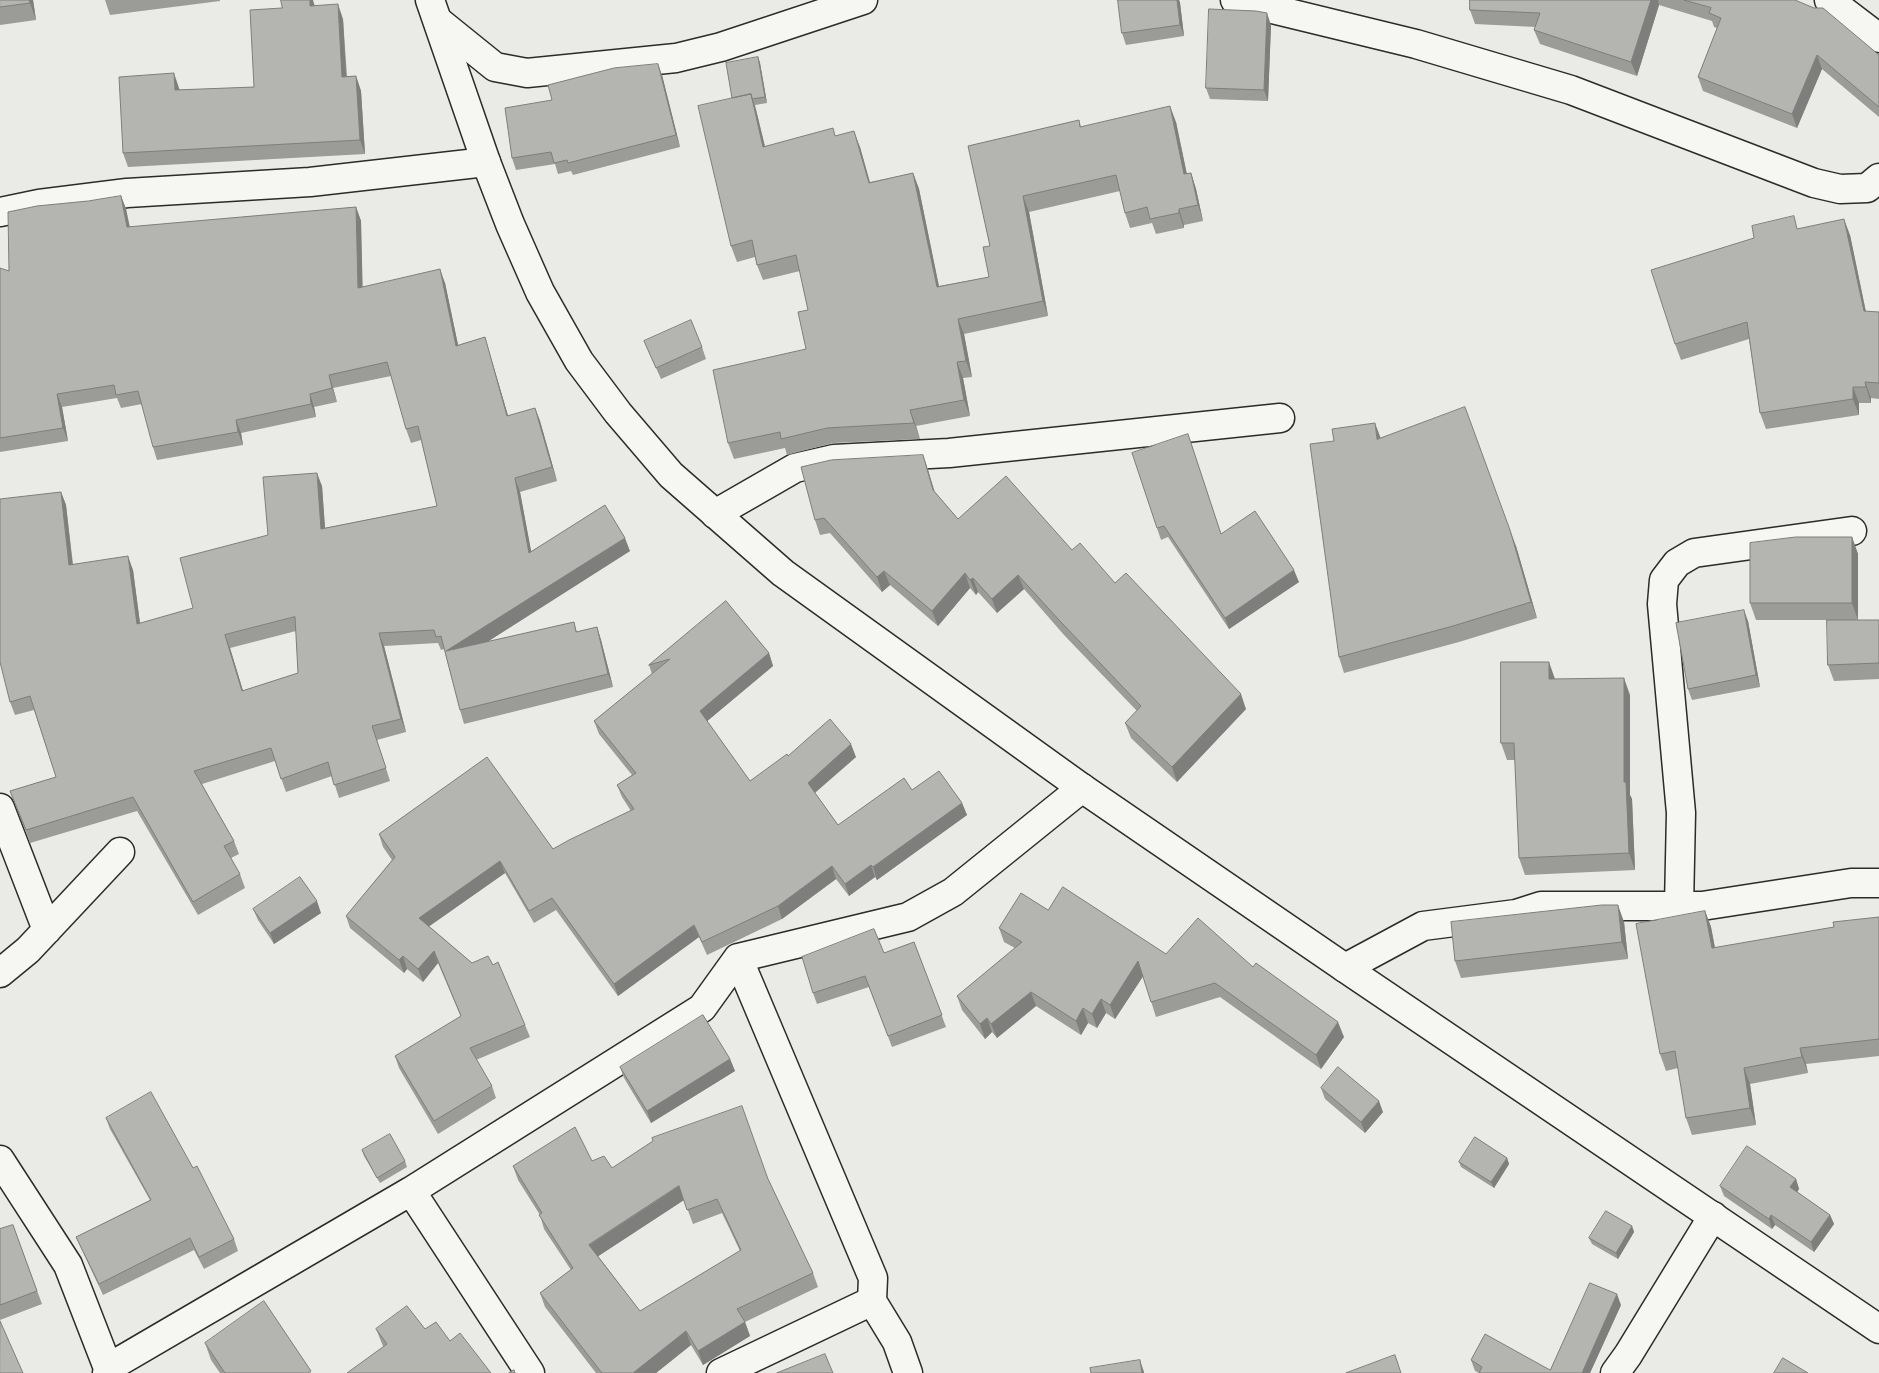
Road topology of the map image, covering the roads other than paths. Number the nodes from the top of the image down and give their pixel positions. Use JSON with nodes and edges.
{"nodes":[{"id":1,"x":863,"y":0,"type":"edge"},
{"id":2,"x":1235,"y":0,"type":"edge"},
{"id":3,"x":1829,"y":0,"type":"edge"},
{"id":4,"x":434,"y":10,"type":"edge"},
{"id":5,"x":1879,"y":38,"type":"edge"},
{"id":6,"x":486,"y":162,"type":"junction"},
{"id":7,"x":1879,"y":178,"type":"edge"},
{"id":8,"x":0,"y":212,"type":"edge"},
{"id":9,"x":1280,"y":418,"type":"dead end"},
{"id":10,"x":715,"y":514,"type":"junction"},
{"id":11,"x":1852,"y":531,"type":"dead end"},
{"id":12,"x":1082,"y":788,"type":"junction"},
{"id":13,"x":0,"y":808,"type":"edge"},
{"id":14,"x":120,"y":852,"type":"dead end"},
{"id":15,"x":1879,"y":883,"type":"edge"},
{"id":16,"x":1679,"y":906,"type":"junction"},
{"id":17,"x":46,"y":930,"type":"junction"},
{"id":18,"x":738,"y":958,"type":"junction"},
{"id":19,"x":1345,"y":968,"type":"junction"},
{"id":20,"x":0,"y":973,"type":"edge"},
{"id":21,"x":0,"y":1160,"type":"edge"},
{"id":22,"x":411,"y":1191,"type":"junction"},
{"id":23,"x":1713,"y":1216,"type":"junction"},
{"id":24,"x":872,"y":1301,"type":"junction"},
{"id":25,"x":1879,"y":1329,"type":"edge"},
{"id":26,"x":108,"y":1370,"type":"edge"},
{"id":27,"x":530,"y":1373,"type":"edge"},
{"id":28,"x":721,"y":1373,"type":"edge"},
{"id":29,"x":908,"y":1373,"type":"edge"},
{"id":30,"x":1615,"y":1373,"type":"edge"}],
"edges":[{"from":1,"to":4,"type":"street"},
{"from":2,"to":7,"type":"street"},
{"from":3,"to":5,"type":"street"},
{"from":4,"to":6,"type":"street"},
{"from":6,"to":8,"type":"street"},
{"from":6,"to":10,"type":"street"},
{"from":9,"to":10,"type":"street"},
{"from":10,"to":12,"type":"street"},
{"from":11,"to":16,"type":"street"},
{"from":12,"to":18,"type":"street"},
{"from":12,"to":19,"type":"street"},
{"from":13,"to":17,"type":"street"},
{"from":14,"to":17,"type":"street"},
{"from":15,"to":16,"type":"street"},
{"from":16,"to":19,"type":"street"},
{"from":17,"to":20,"type":"street"},
{"from":18,"to":22,"type":"street"},
{"from":18,"to":24,"type":"street"},
{"from":19,"to":23,"type":"street"},
{"from":21,"to":26,"type":"street"},
{"from":22,"to":26,"type":"street"},
{"from":22,"to":27,"type":"street"},
{"from":23,"to":25,"type":"street"},
{"from":23,"to":30,"type":"street"},
{"from":24,"to":28,"type":"street"},
{"from":24,"to":29,"type":"street"}]}
